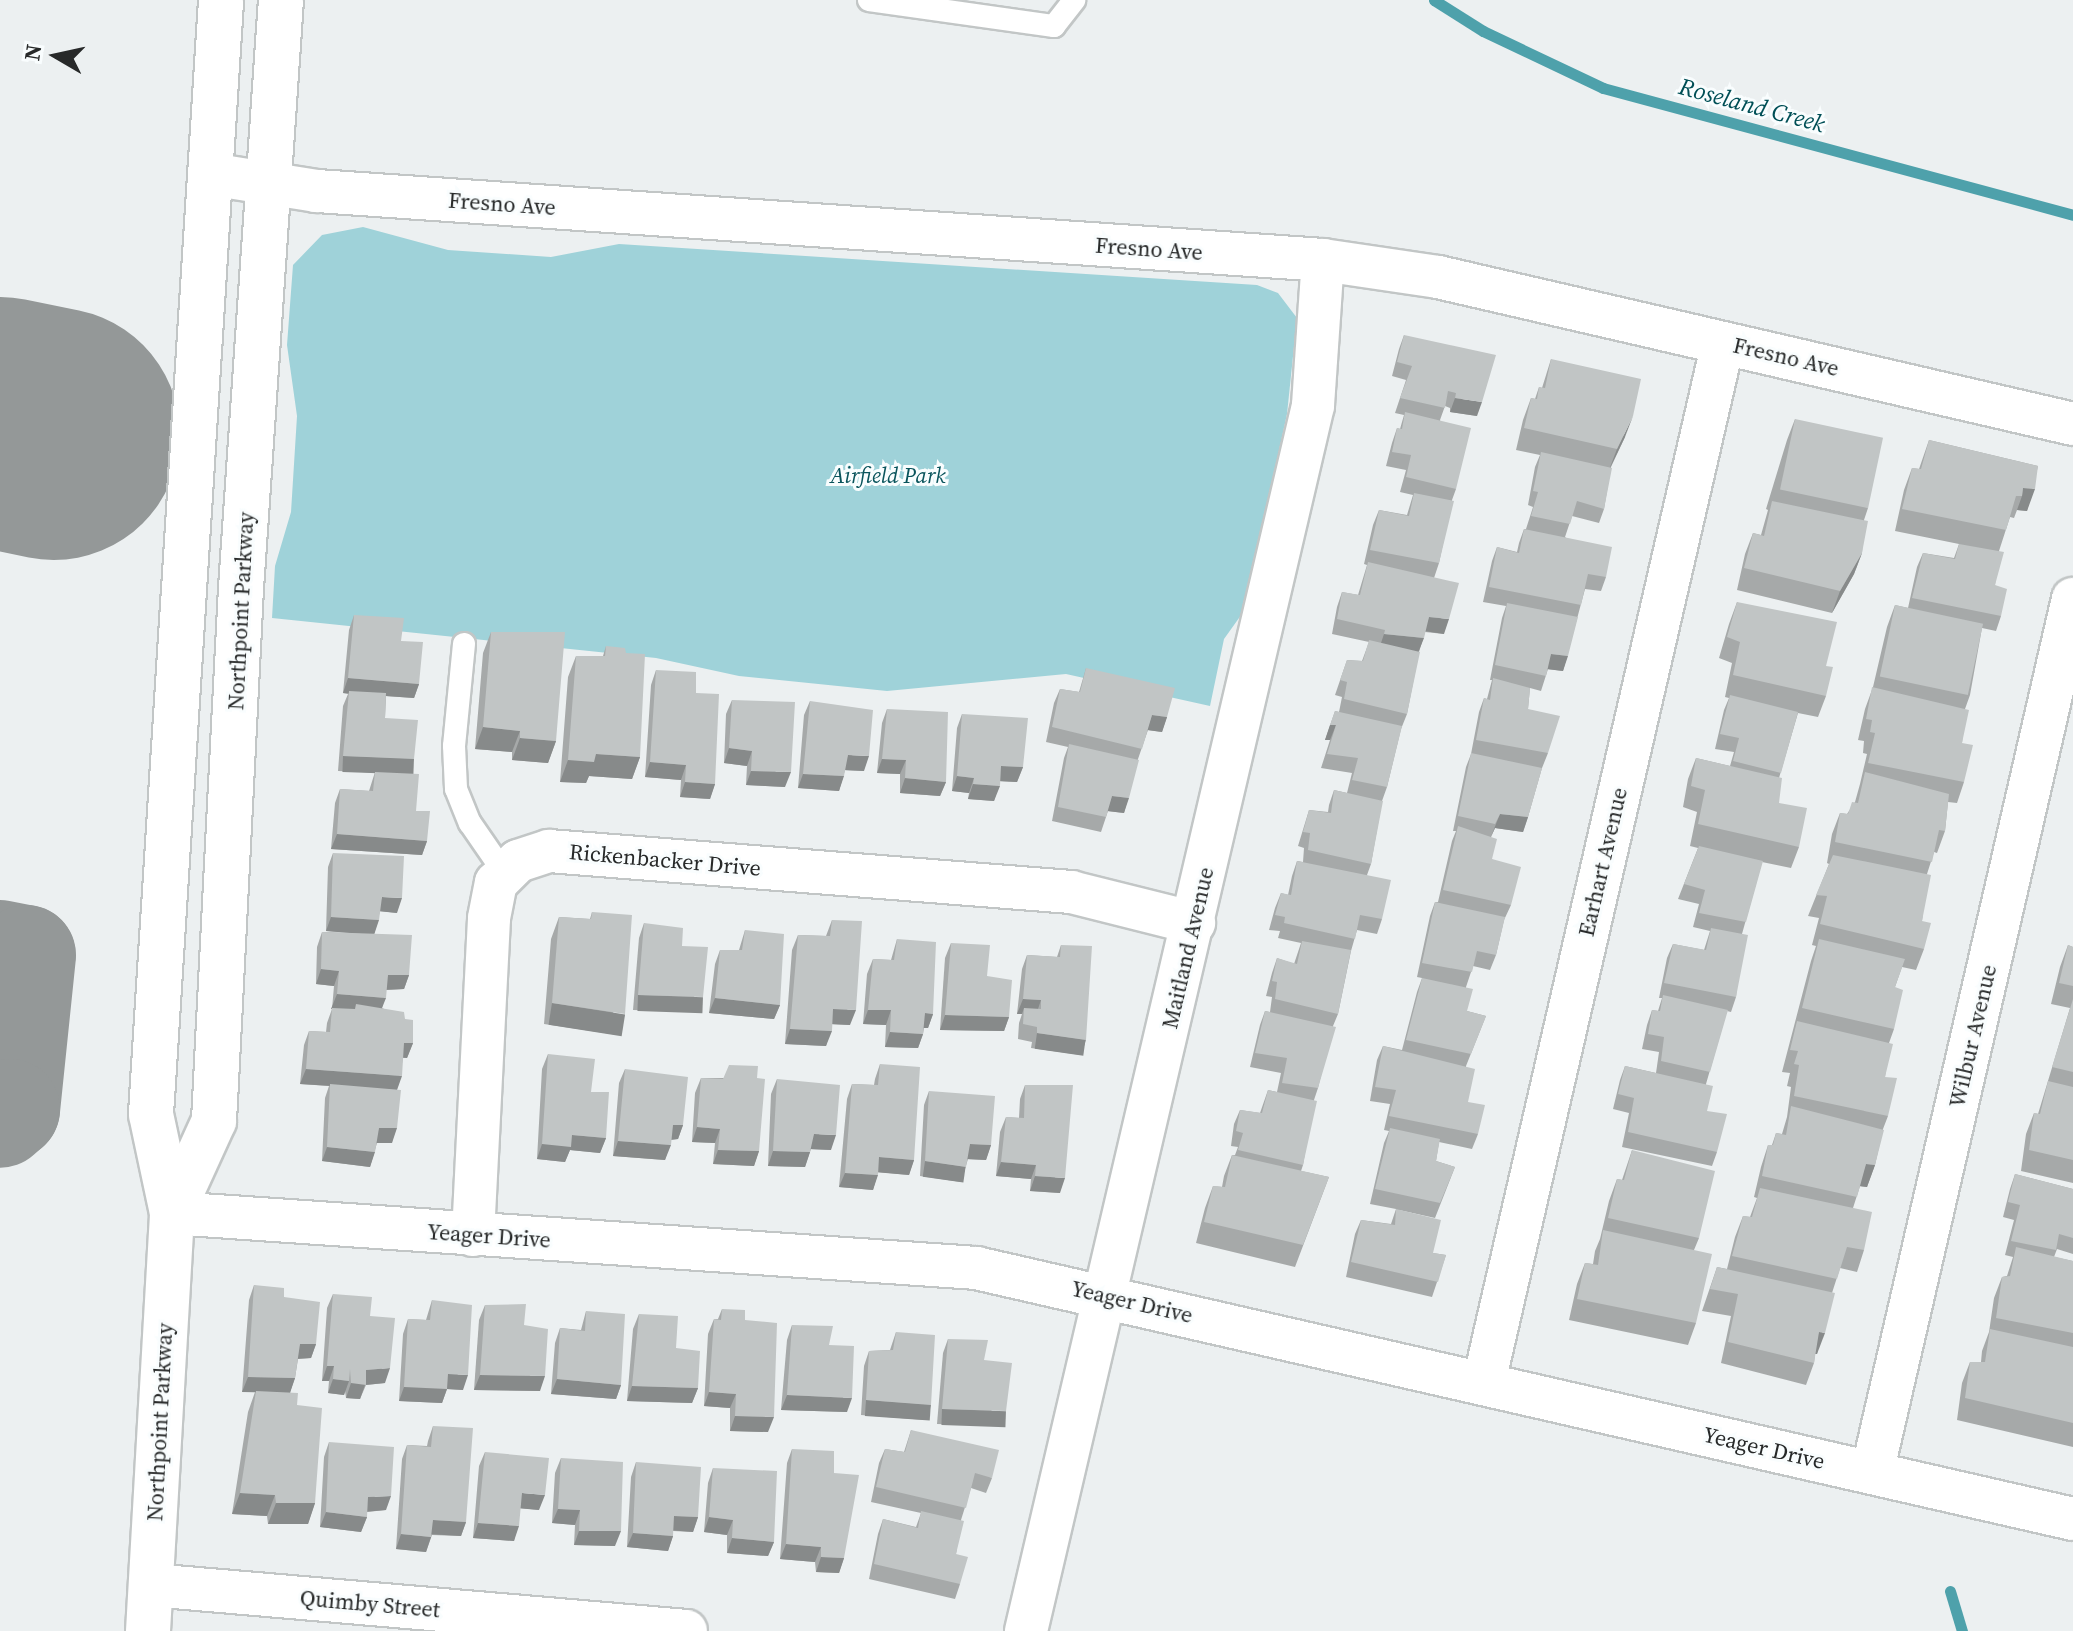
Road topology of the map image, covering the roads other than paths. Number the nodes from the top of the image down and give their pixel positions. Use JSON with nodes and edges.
{"nodes":[{"id":1,"x":221,"y":0,"type":"edge"},
{"id":2,"x":281,"y":0,"type":"edge"},
{"id":3,"x":869,"y":0,"type":"edge"},
{"id":4,"x":1074,"y":0,"type":"edge"},
{"id":5,"x":210,"y":174,"type":"junction"},
{"id":6,"x":269,"y":187,"type":"junction"},
{"id":7,"x":1323,"y":260,"type":"junction"},
{"id":8,"x":1723,"y":343,"type":"junction"},
{"id":9,"x":2073,"y":424,"type":"edge"},
{"id":10,"x":2073,"y":599,"type":"edge"},
{"id":11,"x":464,"y":644,"type":"dead end"},
{"id":12,"x":505,"y":874,"type":"junction"},
{"id":13,"x":1194,"y":923,"type":"junction"},
{"id":14,"x":172,"y":1213,"type":"junction"},
{"id":15,"x":473,"y":1235,"type":"junction"},
{"id":16,"x":1108,"y":1295,"type":"junction"},
{"id":17,"x":1484,"y":1382,"type":"junction"},
{"id":18,"x":1872,"y":1473,"type":"junction"},
{"id":19,"x":2073,"y":1519,"type":"edge"},
{"id":20,"x":151,"y":1585,"type":"junction"},
{"id":21,"x":148,"y":1631,"type":"edge"},
{"id":22,"x":686,"y":1631,"type":"edge"},
{"id":23,"x":1026,"y":1631,"type":"edge"}],
"edges":[{"from":1,"to":5,"type":"street","name":"Northpoint Parkway"},
{"from":2,"to":6,"type":"street","name":"Northpoint Parkway"},
{"from":3,"to":4,"type":"lane"},
{"from":5,"to":6,"type":"street","name":"Fresno Ave"},
{"from":5,"to":14,"type":"street","name":"Northpoint Parkway"},
{"from":6,"to":7,"type":"street","name":"Fresno Ave"},
{"from":6,"to":14,"type":"street","name":"Northpoint Parkway"},
{"from":7,"to":8,"type":"street","name":"Fresno Ave"},
{"from":7,"to":13,"type":"street","name":"Maitland Avenue"},
{"from":8,"to":9,"type":"street","name":"Fresno Ave"},
{"from":8,"to":17,"type":"street","name":"Earhart Avenue"},
{"from":10,"to":18,"type":"street","name":"Wilbur Avenue"},
{"from":11,"to":12,"type":"lane"},
{"from":12,"to":13,"type":"street","name":"Rickenbacker Drive"},
{"from":12,"to":15,"type":"street"},
{"from":13,"to":16,"type":"street","name":"Maitland Avenue"},
{"from":14,"to":15,"type":"street","name":"Yeager Drive"},
{"from":14,"to":20,"type":"street","name":"Northpoint Parkway"},
{"from":15,"to":16,"type":"street","name":"Yeager Drive"},
{"from":16,"to":17,"type":"street","name":"Yeager Drive"},
{"from":16,"to":23,"type":"street","name":"Maitland Avenue"},
{"from":17,"to":18,"type":"street","name":"Yeager Drive"},
{"from":18,"to":19,"type":"street","name":"Yeager Drive"},
{"from":20,"to":21,"type":"street","name":"Northpoint Parkway"},
{"from":20,"to":22,"type":"street","name":"Quimby Street"}]}
